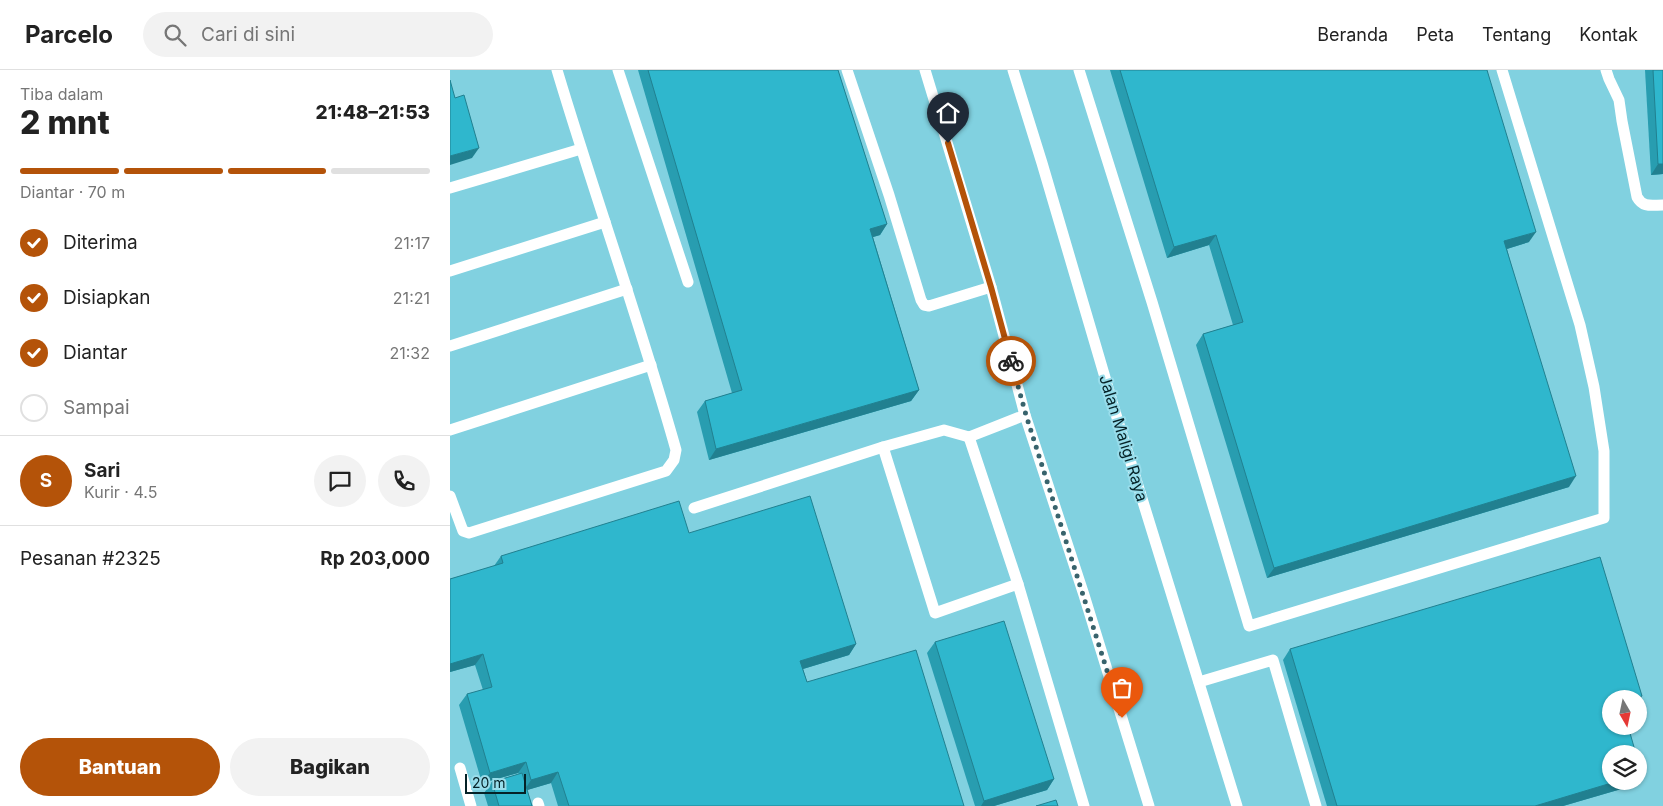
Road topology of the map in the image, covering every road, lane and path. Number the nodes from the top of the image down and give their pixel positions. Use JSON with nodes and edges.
{"nodes":[{"id":1,"x":557,"y":70,"type":"edge"},
{"id":2,"x":618,"y":70,"type":"edge"},
{"id":3,"x":847,"y":70,"type":"edge"},
{"id":4,"x":925,"y":70,"type":"edge"},
{"id":5,"x":1013,"y":70,"type":"edge"},
{"id":6,"x":1079,"y":70,"type":"edge"},
{"id":7,"x":1502,"y":70,"type":"edge"},
{"id":8,"x":1606,"y":70,"type":"edge"},
{"id":9,"x":581,"y":149,"type":"junction"},
{"id":10,"x":450,"y":188,"type":"edge"},
{"id":11,"x":1663,"y":205,"type":"edge"},
{"id":12,"x":605,"y":222,"type":"junction"},
{"id":13,"x":450,"y":271,"type":"edge"},
{"id":14,"x":688,"y":282,"type":"dead end"},
{"id":15,"x":991,"y":287,"type":"junction"},
{"id":16,"x":627,"y":289,"type":"junction"},
{"id":17,"x":450,"y":346,"type":"edge"},
{"id":18,"x":651,"y":366,"type":"junction"},
{"id":19,"x":1026,"y":415,"type":"junction"},
{"id":20,"x":450,"y":430,"type":"edge"},
{"id":21,"x":969,"y":437,"type":"junction"},
{"id":22,"x":883,"y":447,"type":"junction"},
{"id":23,"x":450,"y":496,"type":"edge"},
{"id":24,"x":694,"y":508,"type":"dead end"},
{"id":25,"x":1018,"y":584,"type":"junction"},
{"id":26,"x":1199,"y":682,"type":"junction"},
{"id":27,"x":460,"y":768,"type":"dead end"},
{"id":28,"x":471,"y":806,"type":"edge"},
{"id":29,"x":1084,"y":806,"type":"edge"},
{"id":30,"x":1149,"y":806,"type":"edge"},
{"id":31,"x":1237,"y":806,"type":"edge"},
{"id":32,"x":1316,"y":806,"type":"edge"}],
"edges":[{"from":1,"to":9,"type":"lane"},
{"from":2,"to":14,"type":"lane"},
{"from":3,"to":15,"type":"lane"},
{"from":4,"to":15,"type":"lane"},
{"from":5,"to":26,"type":"lane","name":"Jalan Maligi Raya"},
{"from":6,"to":7,"type":"lane"},
{"from":8,"to":11,"type":"lane"},
{"from":9,"to":10,"type":"lane"},
{"from":9,"to":12,"type":"lane"},
{"from":12,"to":13,"type":"lane"},
{"from":12,"to":16,"type":"lane"},
{"from":15,"to":19,"type":"lane"},
{"from":16,"to":17,"type":"lane"},
{"from":16,"to":18,"type":"lane"},
{"from":18,"to":20,"type":"lane"},
{"from":18,"to":23,"type":"lane"},
{"from":19,"to":21,"type":"lane"},
{"from":19,"to":30,"type":"lane"},
{"from":21,"to":22,"type":"lane"},
{"from":21,"to":25,"type":"lane"},
{"from":22,"to":24,"type":"lane"},
{"from":22,"to":25,"type":"lane"},
{"from":25,"to":29,"type":"lane"},
{"from":26,"to":31,"type":"lane","name":"Jalan Maligi Raya"},
{"from":26,"to":32,"type":"lane"},
{"from":27,"to":28,"type":"lane"}]}
